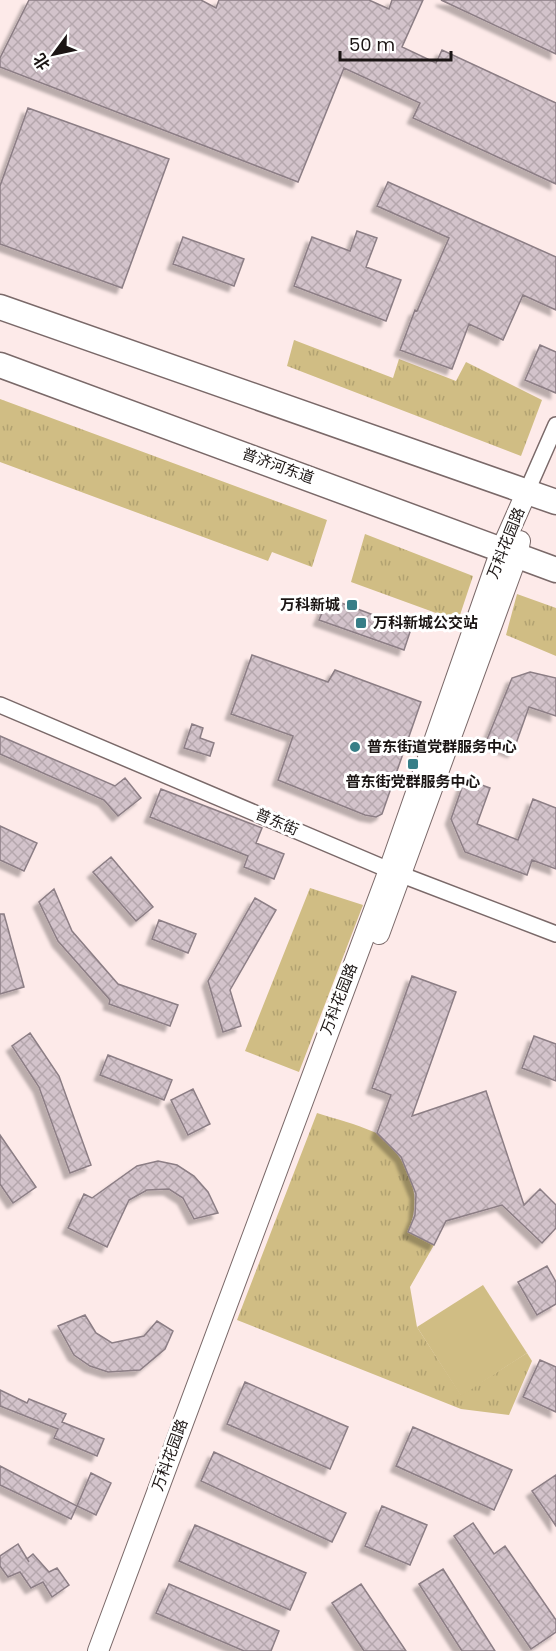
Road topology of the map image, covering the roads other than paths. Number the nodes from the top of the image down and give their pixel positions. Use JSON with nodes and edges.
{"nodes":[{"id":1,"x":0,"y":307,"type":"edge"},
{"id":2,"x":0,"y":365,"type":"edge"},
{"id":3,"x":556,"y":424,"type":"edge"},
{"id":4,"x":527,"y":491,"type":"junction"},
{"id":5,"x":556,"y":502,"type":"edge"},
{"id":6,"x":509,"y":553,"type":"junction"},
{"id":7,"x":556,"y":570,"type":"edge"},
{"id":8,"x":0,"y":705,"type":"edge"},
{"id":9,"x":395,"y":873,"type":"junction"},
{"id":10,"x":556,"y":934,"type":"edge"},
{"id":11,"x":98,"y":1651,"type":"edge"},
{"id":12,"x":112,"y":1651,"type":"edge"}],
"edges":[{"from":1,"to":4,"type":"main road"},
{"from":2,"to":6,"type":"main road","name":"普济河东道"},
{"from":3,"to":4,"type":"street"},
{"from":4,"to":5,"type":"main road"},
{"from":4,"to":6,"type":"street","name":"万科花园路"},
{"from":6,"to":7,"type":"main road","name":"普济河东道"},
{"from":6,"to":9,"type":"street","name":"万科花园路"},
{"from":8,"to":9,"type":"street","name":"普东街"},
{"from":9,"to":10,"type":"street","name":"普东街"},
{"from":9,"to":11,"type":"street","name":"万科花园路"},
{"from":9,"to":12,"type":"street","name":"万科花园路"}]}
